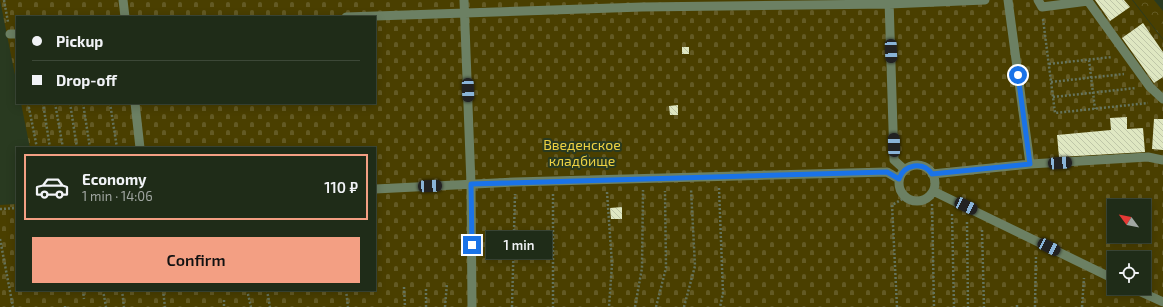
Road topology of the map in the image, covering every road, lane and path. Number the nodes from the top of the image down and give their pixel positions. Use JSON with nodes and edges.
{"nodes":[{"id":1,"x":4,"y":0,"type":"edge"},
{"id":2,"x":123,"y":0,"type":"edge"},
{"id":3,"x":464,"y":0,"type":"edge"},
{"id":4,"x":986,"y":0,"type":"edge"},
{"id":5,"x":1008,"y":0,"type":"edge"},
{"id":6,"x":889,"y":2,"type":"edge"},
{"id":7,"x":1040,"y":4,"type":"edge"},
{"id":8,"x":465,"y":12,"type":"junction"},
{"id":9,"x":125,"y":16,"type":"edge"},
{"id":10,"x":370,"y":16,"type":"edge"},
{"id":11,"x":14,"y":34,"type":"edge"},
{"id":12,"x":1127,"y":55,"type":"junction"},
{"id":13,"x":1089,"y":60,"type":"junction"},
{"id":14,"x":1049,"y":64,"type":"junction"},
{"id":15,"x":1139,"y":72,"type":"junction"},
{"id":16,"x":1091,"y":77,"type":"junction"},
{"id":17,"x":1051,"y":82,"type":"junction"},
{"id":18,"x":1150,"y":87,"type":"junction"},
{"id":19,"x":1093,"y":93,"type":"junction"},
{"id":20,"x":1053,"y":97,"type":"junction"},
{"id":21,"x":1160,"y":97,"type":"edge"},
{"id":22,"x":28,"y":104,"type":"edge"},
{"id":23,"x":43,"y":104,"type":"edge"},
{"id":24,"x":55,"y":104,"type":"edge"},
{"id":25,"x":70,"y":104,"type":"edge"},
{"id":26,"x":83,"y":104,"type":"edge"},
{"id":27,"x":110,"y":104,"type":"edge"},
{"id":28,"x":135,"y":104,"type":"edge"},
{"id":29,"x":1095,"y":109,"type":"junction"},
{"id":30,"x":37,"y":147,"type":"edge"},
{"id":31,"x":50,"y":147,"type":"edge"},
{"id":32,"x":63,"y":147,"type":"edge"},
{"id":33,"x":77,"y":147,"type":"edge"},
{"id":34,"x":90,"y":147,"type":"edge"},
{"id":35,"x":116,"y":147,"type":"edge"},
{"id":36,"x":140,"y":147,"type":"edge"},
{"id":37,"x":1163,"y":160,"type":"edge"},
{"id":38,"x":1030,"y":164,"type":"junction"},
{"id":39,"x":905,"y":170,"type":"junction"},
{"id":40,"x":932,"y":174,"type":"junction"},
{"id":41,"x":691,"y":177,"type":"junction"},
{"id":42,"x":719,"y":177,"type":"junction"},
{"id":43,"x":665,"y":178,"type":"junction"},
{"id":44,"x":643,"y":179,"type":"junction"},
{"id":45,"x":899,"y":179,"type":"junction"},
{"id":46,"x":606,"y":180,"type":"junction"},
{"id":47,"x":553,"y":181,"type":"junction"},
{"id":48,"x":515,"y":182,"type":"junction"},
{"id":49,"x":471,"y":184,"type":"junction"},
{"id":50,"x":376,"y":189,"type":"edge"},
{"id":51,"x":932,"y":192,"type":"junction"},
{"id":52,"x":906,"y":198,"type":"junction"},
{"id":53,"x":951,"y":200,"type":"junction"},
{"id":54,"x":966,"y":206,"type":"junction"},
{"id":55,"x":16,"y":208,"type":"edge"},
{"id":56,"x":0,"y":209,"type":"edge"},
{"id":57,"x":982,"y":214,"type":"junction"},
{"id":58,"x":0,"y":239,"type":"edge"},
{"id":59,"x":1036,"y":241,"type":"junction"},
{"id":60,"x":1085,"y":266,"type":"junction"},
{"id":61,"x":1107,"y":276,"type":"edge"},
{"id":62,"x":447,"y":283,"type":"dead end"},
{"id":63,"x":404,"y":287,"type":"dead end"},
{"id":64,"x":426,"y":288,"type":"dead end"},
{"id":65,"x":83,"y":291,"type":"edge"},
{"id":66,"x":103,"y":291,"type":"edge"},
{"id":67,"x":122,"y":291,"type":"edge"},
{"id":68,"x":163,"y":291,"type":"edge"},
{"id":69,"x":247,"y":291,"type":"edge"},
{"id":70,"x":267,"y":291,"type":"edge"},
{"id":71,"x":346,"y":291,"type":"edge"},
{"id":72,"x":1148,"y":295,"type":"edge"},
{"id":73,"x":84,"y":299,"type":"dead end"},
{"id":74,"x":224,"y":300,"type":"dead end"},
{"id":75,"x":1163,"y":302,"type":"edge"},
{"id":76,"x":14,"y":307,"type":"edge"},
{"id":77,"x":106,"y":307,"type":"edge"},
{"id":78,"x":124,"y":307,"type":"edge"},
{"id":79,"x":164,"y":307,"type":"edge"},
{"id":80,"x":224,"y":307,"type":"edge"},
{"id":81,"x":251,"y":307,"type":"edge"},
{"id":82,"x":270,"y":307,"type":"edge"},
{"id":83,"x":348,"y":307,"type":"edge"},
{"id":84,"x":405,"y":307,"type":"edge"},
{"id":85,"x":426,"y":307,"type":"edge"},
{"id":86,"x":445,"y":307,"type":"edge"},
{"id":87,"x":472,"y":307,"type":"edge"},
{"id":88,"x":512,"y":307,"type":"edge"},
{"id":89,"x":553,"y":307,"type":"edge"},
{"id":90,"x":609,"y":307,"type":"edge"},
{"id":91,"x":635,"y":307,"type":"edge"},
{"id":92,"x":656,"y":307,"type":"edge"},
{"id":93,"x":684,"y":307,"type":"edge"},
{"id":94,"x":720,"y":307,"type":"edge"},
{"id":95,"x":897,"y":307,"type":"edge"},
{"id":96,"x":934,"y":307,"type":"edge"},
{"id":97,"x":954,"y":307,"type":"edge"},
{"id":98,"x":968,"y":307,"type":"edge"},
{"id":99,"x":984,"y":307,"type":"edge"},
{"id":100,"x":1035,"y":307,"type":"edge"},
{"id":101,"x":1082,"y":307,"type":"edge"}],
"edges":[{"from":1,"to":11,"type":"path"},
{"from":2,"to":9,"type":"lane"},
{"from":3,"to":8,"type":"lane"},
{"from":4,"to":6,"type":"lane"},
{"from":5,"to":38,"type":"lane"},
{"from":6,"to":8,"type":"lane"},
{"from":6,"to":39,"type":"lane"},
{"from":7,"to":12,"type":"lane"},
{"from":7,"to":14,"type":"path"},
{"from":8,"to":10,"type":"lane"},
{"from":8,"to":49,"type":"lane"},
{"from":12,"to":13,"type":"path"},
{"from":12,"to":15,"type":"lane"},
{"from":13,"to":14,"type":"path"},
{"from":13,"to":16,"type":"path"},
{"from":14,"to":17,"type":"path"},
{"from":15,"to":16,"type":"path"},
{"from":15,"to":18,"type":"lane"},
{"from":16,"to":17,"type":"path"},
{"from":16,"to":19,"type":"path"},
{"from":17,"to":20,"type":"path"},
{"from":18,"to":19,"type":"path"},
{"from":18,"to":21,"type":"lane"},
{"from":19,"to":20,"type":"path"},
{"from":19,"to":29,"type":"path"},
{"from":20,"to":29,"type":"path"},
{"from":21,"to":29,"type":"path"},
{"from":22,"to":30,"type":"path"},
{"from":23,"to":31,"type":"path"},
{"from":24,"to":32,"type":"path"},
{"from":25,"to":33,"type":"path"},
{"from":26,"to":34,"type":"path"},
{"from":27,"to":35,"type":"path"},
{"from":28,"to":36,"type":"lane"},
{"from":37,"to":38,"type":"lane"},
{"from":38,"to":40,"type":"lane"},
{"from":39,"to":40,"type":"lane"},
{"from":39,"to":45,"type":"lane"},
{"from":40,"to":51,"type":"lane"},
{"from":41,"to":42,"type":"lane"},
{"from":41,"to":43,"type":"lane"},
{"from":41,"to":93,"type":"path"},
{"from":42,"to":45,"type":"lane"},
{"from":42,"to":94,"type":"path"},
{"from":43,"to":44,"type":"lane"},
{"from":43,"to":92,"type":"path"},
{"from":44,"to":46,"type":"lane"},
{"from":44,"to":91,"type":"path"},
{"from":45,"to":52,"type":"lane"},
{"from":46,"to":47,"type":"lane"},
{"from":46,"to":90,"type":"path"},
{"from":47,"to":48,"type":"lane"},
{"from":47,"to":89,"type":"path"},
{"from":48,"to":49,"type":"lane"},
{"from":48,"to":88,"type":"path"},
{"from":49,"to":50,"type":"lane"},
{"from":49,"to":87,"type":"lane"},
{"from":51,"to":52,"type":"lane"},
{"from":51,"to":53,"type":"lane"},
{"from":51,"to":96,"type":"path"},
{"from":52,"to":95,"type":"path"},
{"from":53,"to":54,"type":"lane"},
{"from":53,"to":97,"type":"path"},
{"from":54,"to":57,"type":"lane"},
{"from":54,"to":98,"type":"path"},
{"from":55,"to":56,"type":"path"},
{"from":57,"to":59,"type":"lane"},
{"from":57,"to":99,"type":"path"},
{"from":58,"to":76,"type":"path"},
{"from":59,"to":60,"type":"lane"},
{"from":59,"to":100,"type":"path"},
{"from":60,"to":61,"type":"lane"},
{"from":60,"to":101,"type":"path"},
{"from":62,"to":86,"type":"path"},
{"from":63,"to":84,"type":"path"},
{"from":64,"to":85,"type":"path"},
{"from":65,"to":73,"type":"path"},
{"from":66,"to":77,"type":"path"},
{"from":67,"to":78,"type":"path"},
{"from":68,"to":79,"type":"path"},
{"from":69,"to":81,"type":"path"},
{"from":70,"to":82,"type":"path"},
{"from":71,"to":83,"type":"path"},
{"from":72,"to":75,"type":"lane"},
{"from":74,"to":80,"type":"path"}]}
